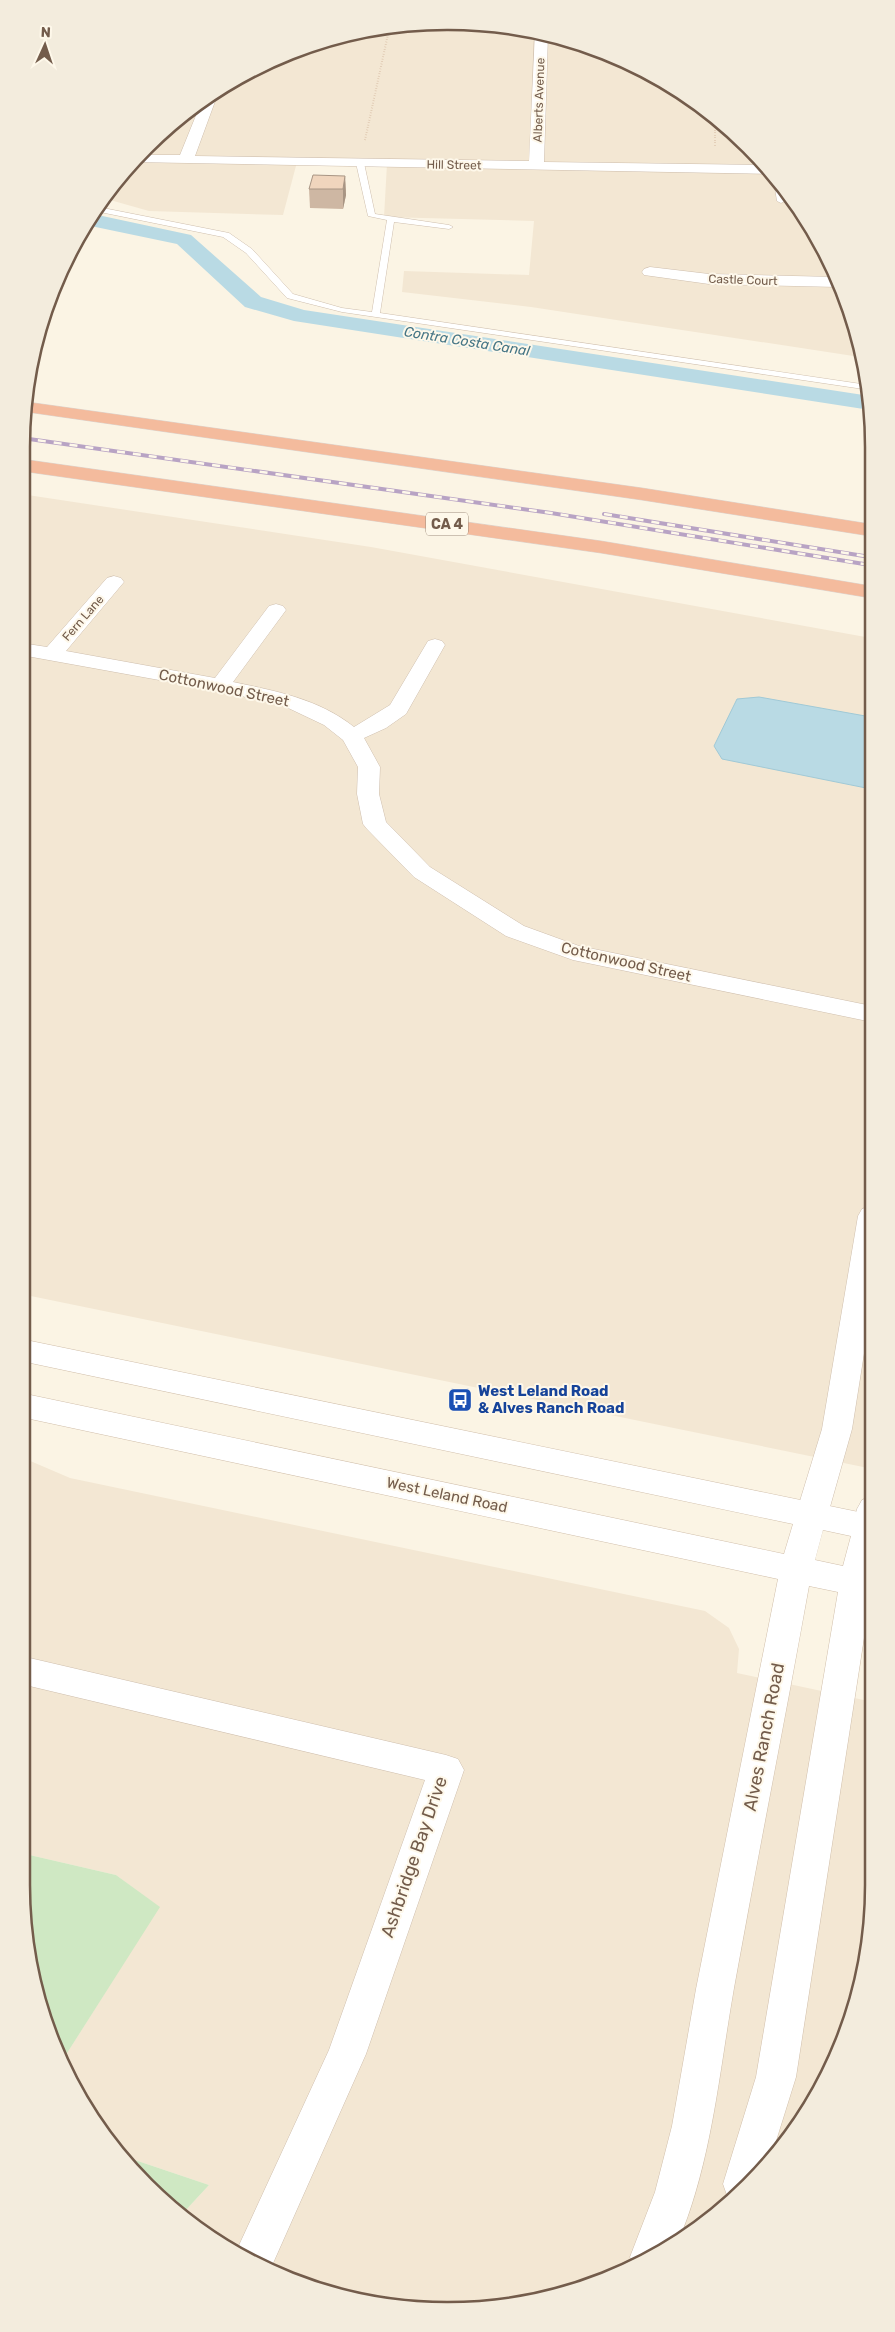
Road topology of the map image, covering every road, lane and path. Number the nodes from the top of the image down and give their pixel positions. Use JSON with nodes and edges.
{"nodes":[{"id":1,"x":388,"y":35,"type":"edge"},
{"id":2,"x":541,"y":41,"type":"edge"},
{"id":3,"x":204,"y":108,"type":"edge"},
{"id":4,"x":146,"y":159,"type":"edge"},
{"id":5,"x":186,"y":160,"type":"junction"},
{"id":6,"x":360,"y":163,"type":"junction"},
{"id":7,"x":536,"y":166,"type":"junction"},
{"id":8,"x":759,"y":170,"type":"edge"},
{"id":9,"x":780,"y":194,"type":"edge"},
{"id":10,"x":781,"y":201,"type":"dead end"},
{"id":11,"x":104,"y":211,"type":"edge"},
{"id":12,"x":391,"y":219,"type":"junction"},
{"id":13,"x":449,"y":227,"type":"dead end"},
{"id":14,"x":650,"y":272,"type":"dead end"},
{"id":15,"x":830,"y":282,"type":"edge"},
{"id":16,"x":376,"y":315,"type":"junction"},
{"id":17,"x":860,"y":387,"type":"edge"},
{"id":18,"x":32,"y":408,"type":"edge"},
{"id":19,"x":30,"y":466,"type":"edge"},
{"id":20,"x":865,"y":529,"type":"edge"},
{"id":21,"x":114,"y":582,"type":"dead end"},
{"id":22,"x":865,"y":591,"type":"edge"},
{"id":23,"x":276,"y":610,"type":"dead end"},
{"id":24,"x":435,"y":645,"type":"dead end"},
{"id":25,"x":30,"y":650,"type":"edge"},
{"id":26,"x":52,"y":654,"type":"junction"},
{"id":27,"x":220,"y":686,"type":"junction"},
{"id":28,"x":352,"y":736,"type":"junction"},
{"id":29,"x":865,"y":1013,"type":"edge"},
{"id":30,"x":865,"y":1259,"type":"edge"},
{"id":31,"x":30,"y":1352,"type":"edge"},
{"id":32,"x":30,"y":1407,"type":"edge"},
{"id":33,"x":812,"y":1514,"type":"junction"},
{"id":34,"x":865,"y":1520,"type":"edge"},
{"id":35,"x":796,"y":1570,"type":"junction"},
{"id":36,"x":864,"y":1584,"type":"edge"},
{"id":37,"x":30,"y":1672,"type":"edge"},
{"id":38,"x":743,"y":2180,"type":"edge"},
{"id":39,"x":656,"y":2246,"type":"edge"},
{"id":40,"x":255,"y":2255,"type":"edge"}],
"edges":[{"from":1,"to":6,"type":"path"},
{"from":2,"to":7,"type":"street","name":"Alberts Avenue"},
{"from":3,"to":5,"type":"street"},
{"from":4,"to":5,"type":"street","name":"Hill Street"},
{"from":5,"to":6,"type":"street","name":"Hill Street"},
{"from":6,"to":7,"type":"street","name":"Hill Street"},
{"from":6,"to":12,"type":"lane"},
{"from":7,"to":8,"type":"street","name":"Hill Street"},
{"from":9,"to":10,"type":"lane"},
{"from":11,"to":16,"type":"lane"},
{"from":12,"to":13,"type":"lane"},
{"from":12,"to":16,"type":"lane"},
{"from":14,"to":15,"type":"street","name":"Castle Court"},
{"from":16,"to":17,"type":"lane"},
{"from":18,"to":20,"type":"highway"},
{"from":19,"to":22,"type":"highway","number":"CA 4"},
{"from":21,"to":26,"type":"street","name":"Fern Lane"},
{"from":23,"to":27,"type":"street"},
{"from":24,"to":28,"type":"street"},
{"from":25,"to":26,"type":"street","name":"Cottonwood Street"},
{"from":26,"to":27,"type":"street","name":"Cottonwood Street"},
{"from":27,"to":28,"type":"street","name":"Cottonwood Street"},
{"from":28,"to":29,"type":"street","name":"Cottonwood Street"},
{"from":30,"to":33,"type":"street","name":"Alves Ranch Road"},
{"from":31,"to":33,"type":"street"},
{"from":32,"to":35,"type":"street","name":"West Leland Road"},
{"from":33,"to":34,"type":"street"},
{"from":33,"to":35,"type":"street","name":"Alves Ranch Road"},
{"from":35,"to":36,"type":"street","name":"West Leland Road"},
{"from":35,"to":39,"type":"street","name":"Alves Ranch Road"},
{"from":36,"to":38,"type":"street"},
{"from":37,"to":40,"type":"street","name":"Ashbridge Bay Drive"}]}
